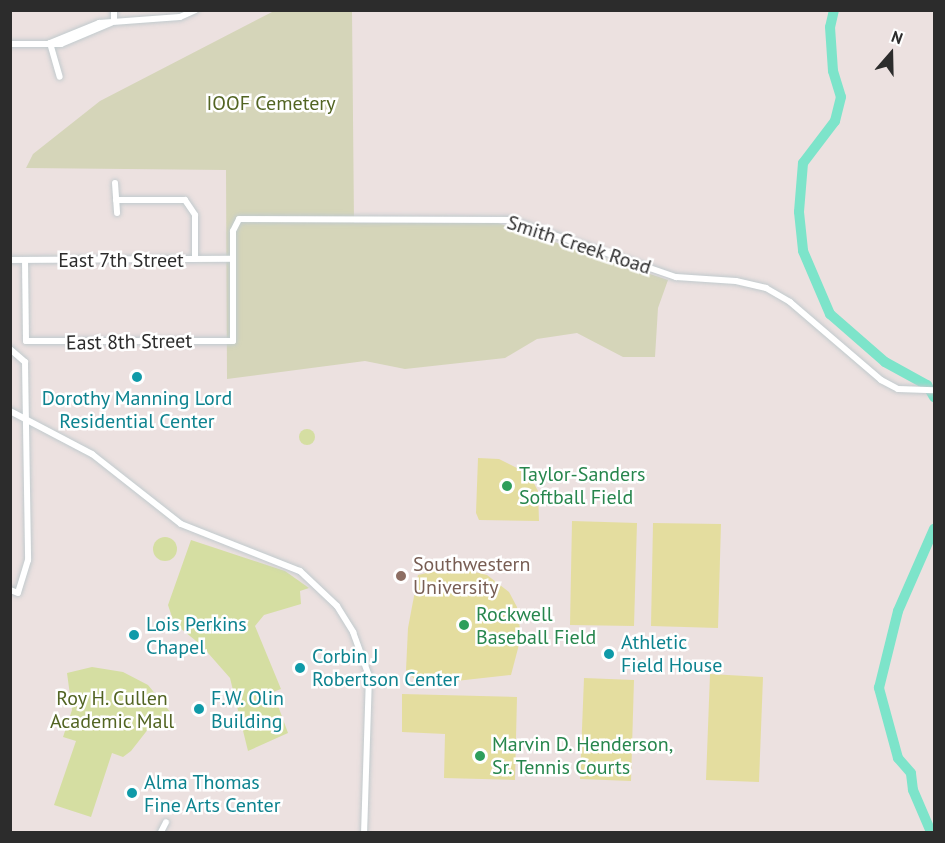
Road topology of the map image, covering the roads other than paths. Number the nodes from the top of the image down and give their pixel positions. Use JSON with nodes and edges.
{"nodes":[{"id":1,"x":114,"y":10,"type":"edge"},
{"id":2,"x":196,"y":10,"type":"edge"},
{"id":3,"x":114,"y":21,"type":"junction"},
{"id":4,"x":50,"y":43,"type":"junction"},
{"id":5,"x":10,"y":44,"type":"edge"},
{"id":6,"x":60,"y":77,"type":"dead end"},
{"id":7,"x":115,"y":183,"type":"dead end"},
{"id":8,"x":116,"y":200,"type":"junction"},
{"id":9,"x":117,"y":213,"type":"dead end"},
{"id":10,"x":195,"y":259,"type":"junction"},
{"id":11,"x":232,"y":259,"type":"junction"},
{"id":12,"x":10,"y":260,"type":"edge"},
{"id":13,"x":25,"y":260,"type":"junction"},
{"id":14,"x":232,"y":341,"type":"joint"},
{"id":15,"x":10,"y":349,"type":"edge"},
{"id":16,"x":934,"y":390,"type":"edge"},
{"id":17,"x":10,"y":411,"type":"edge"},
{"id":18,"x":27,"y":417,"type":"junction"},
{"id":19,"x":10,"y":590,"type":"edge"},
{"id":20,"x":166,"y":822,"type":"dead end"},
{"id":21,"x":161,"y":832,"type":"edge"},
{"id":22,"x":364,"y":832,"type":"edge"}],
"edges":[{"from":1,"to":3,"type":"street"},
{"from":2,"to":3,"type":"street"},
{"from":3,"to":4,"type":"street"},
{"from":4,"to":5,"type":"street"},
{"from":4,"to":6,"type":"street"},
{"from":7,"to":8,"type":"street"},
{"from":8,"to":9,"type":"street"},
{"from":8,"to":10,"type":"street"},
{"from":10,"to":11,"type":"street","name":"East 7th Street"},
{"from":10,"to":13,"type":"street","name":"East 7th Street"},
{"from":11,"to":14,"type":"street","name":"Smith Creek Road"},
{"from":11,"to":16,"type":"street","name":"Smith Creek Road"},
{"from":12,"to":13,"type":"street","name":"East 7th Street"},
{"from":13,"to":14,"type":"street","name":"East 8th Street"},
{"from":15,"to":18,"type":"street"},
{"from":17,"to":18,"type":"street"},
{"from":18,"to":19,"type":"street"},
{"from":18,"to":22,"type":"street"},
{"from":20,"to":21,"type":"street"}]}
